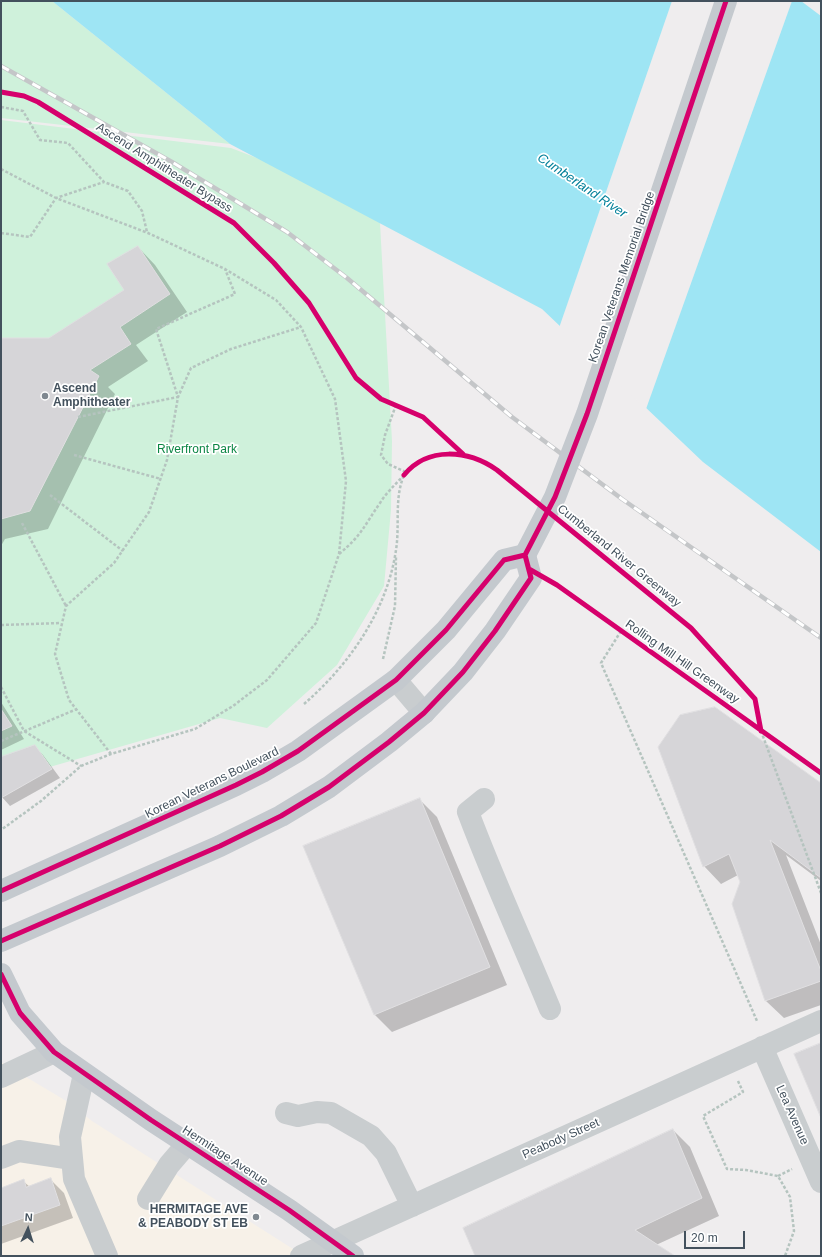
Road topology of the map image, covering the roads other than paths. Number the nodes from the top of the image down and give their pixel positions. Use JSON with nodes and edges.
{"nodes":[{"id":1,"x":726,"y":1,"type":"edge"},
{"id":2,"x":525,"y":554,"type":"junction"},
{"id":3,"x":396,"y":680,"type":"junction"},
{"id":4,"x":424,"y":713,"type":"junction"},
{"id":5,"x":484,"y":800,"type":"dead end"},
{"id":6,"x":1,"y":891,"type":"edge"},
{"id":7,"x":1,"y":941,"type":"edge"},
{"id":8,"x":1,"y":974,"type":"edge"},
{"id":9,"x":550,"y":1009,"type":"dead end"},
{"id":10,"x":821,"y":1021,"type":"edge"},
{"id":11,"x":762,"y":1047,"type":"junction"},
{"id":12,"x":54,"y":1052,"type":"junction"},
{"id":13,"x":84,"y":1074,"type":"junction"},
{"id":14,"x":1,"y":1077,"type":"edge"},
{"id":15,"x":286,"y":1113,"type":"dead end"},
{"id":16,"x":187,"y":1144,"type":"junction"},
{"id":17,"x":1,"y":1158,"type":"edge"},
{"id":18,"x":72,"y":1159,"type":"junction"},
{"id":19,"x":821,"y":1182,"type":"edge"},
{"id":20,"x":148,"y":1199,"type":"dead end"},
{"id":21,"x":412,"y":1206,"type":"junction"},
{"id":22,"x":331,"y":1242,"type":"junction"},
{"id":23,"x":107,"y":1256,"type":"edge"},
{"id":24,"x":301,"y":1256,"type":"edge"},
{"id":25,"x":353,"y":1256,"type":"edge"}],
"edges":[{"from":1,"to":2,"type":"main road","name":"Korean Veterans Memorial Bridge","bridge":true},
{"from":2,"to":3,"type":"main road","name":"Korean Veterans Boulevard"},
{"from":2,"to":4,"type":"main road"},
{"from":3,"to":4,"type":"street"},
{"from":3,"to":6,"type":"main road","name":"Korean Veterans Boulevard"},
{"from":4,"to":7,"type":"main road"},
{"from":5,"to":9,"type":"street"},
{"from":8,"to":12,"type":"main road","name":"Hermitage Avenue"},
{"from":10,"to":11,"type":"street","name":"Peabody Street"},
{"from":11,"to":19,"type":"street","name":"Lea Avenue"},
{"from":11,"to":21,"type":"street","name":"Peabody Street"},
{"from":12,"to":13,"type":"main road","name":"Hermitage Avenue"},
{"from":12,"to":14,"type":"street"},
{"from":13,"to":16,"type":"main road","name":"Hermitage Avenue"},
{"from":13,"to":18,"type":"street"},
{"from":15,"to":21,"type":"street"},
{"from":16,"to":20,"type":"street"},
{"from":16,"to":22,"type":"main road","name":"Hermitage Avenue"},
{"from":17,"to":18,"type":"street"},
{"from":18,"to":23,"type":"street"},
{"from":21,"to":22,"type":"street","name":"Peabody Street"},
{"from":22,"to":24,"type":"street","name":"Peabody Street"},
{"from":22,"to":25,"type":"main road","name":"Hermitage Avenue"}]}
